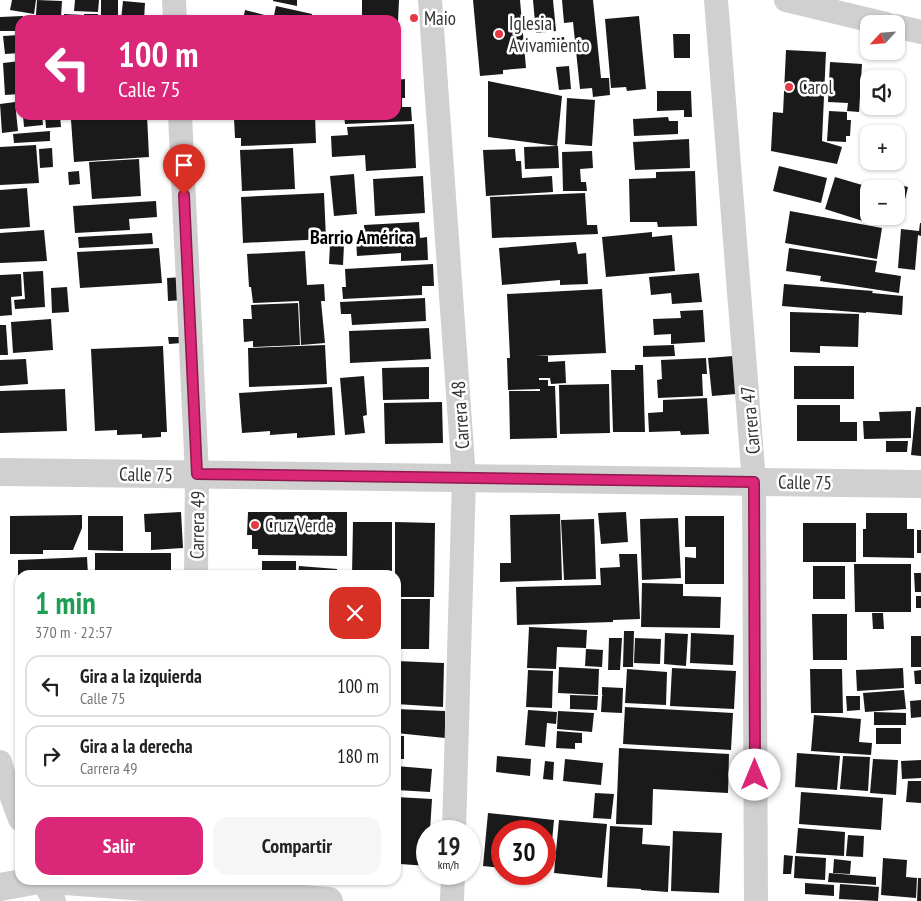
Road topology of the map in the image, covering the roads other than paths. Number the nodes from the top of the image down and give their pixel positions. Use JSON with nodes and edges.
{"nodes":[{"id":1,"x":174,"y":0,"type":"edge"},
{"id":2,"x":430,"y":0,"type":"edge"},
{"id":3,"x":716,"y":0,"type":"edge"},
{"id":4,"x":786,"y":0,"type":"edge"},
{"id":5,"x":175,"y":15,"type":"edge"},
{"id":6,"x":860,"y":18,"type":"edge"},
{"id":7,"x":905,"y":28,"type":"edge"},
{"id":8,"x":921,"y":32,"type":"edge"},
{"id":9,"x":180,"y":120,"type":"edge"},
{"id":10,"x":0,"y":472,"type":"edge"},
{"id":11,"x":197,"y":474,"type":"junction"},
{"id":12,"x":464,"y":478,"type":"junction"},
{"id":13,"x":754,"y":482,"type":"junction"},
{"id":14,"x":921,"y":484,"type":"edge"},
{"id":15,"x":196,"y":570,"type":"edge"},
{"id":16,"x":0,"y":762,"type":"edge"},
{"id":17,"x":15,"y":806,"type":"edge"},
{"id":18,"x":454,"y":820,"type":"edge"},
{"id":19,"x":15,"y":884,"type":"edge"},
{"id":20,"x":46,"y":885,"type":"edge"},
{"id":21,"x":167,"y":885,"type":"edge"},
{"id":22,"x":453,"y":885,"type":"edge"},
{"id":23,"x":190,"y":886,"type":"edge"},
{"id":24,"x":0,"y":887,"type":"edge"},
{"id":25,"x":54,"y":901,"type":"edge"},
{"id":26,"x":329,"y":901,"type":"edge"},
{"id":27,"x":452,"y":901,"type":"edge"},
{"id":28,"x":756,"y":901,"type":"edge"}],
"edges":[{"from":1,"to":5,"type":"street"},
{"from":2,"to":12,"type":"street","name":"Carrera 48"},
{"from":3,"to":13,"type":"street","name":"Carrera 47"},
{"from":4,"to":6,"type":"street"},
{"from":7,"to":8,"type":"street"},
{"from":9,"to":11,"type":"street","name":"Carrera 49"},
{"from":10,"to":11,"type":"street","name":"Calle 75"},
{"from":11,"to":12,"type":"street","name":"Calle 75"},
{"from":11,"to":15,"type":"street","name":"Carrera 49"},
{"from":12,"to":13,"type":"street","name":"Calle 75"},
{"from":12,"to":18,"type":"street","name":"Carrera 48"},
{"from":13,"to":14,"type":"street","name":"Calle 75"},
{"from":13,"to":28,"type":"street","name":"Carrera 47"},
{"from":16,"to":17,"type":"street"},
{"from":19,"to":24,"type":"street"},
{"from":20,"to":25,"type":"street"},
{"from":21,"to":23,"type":"street"},
{"from":22,"to":27,"type":"street"},
{"from":23,"to":26,"type":"street"}]}
